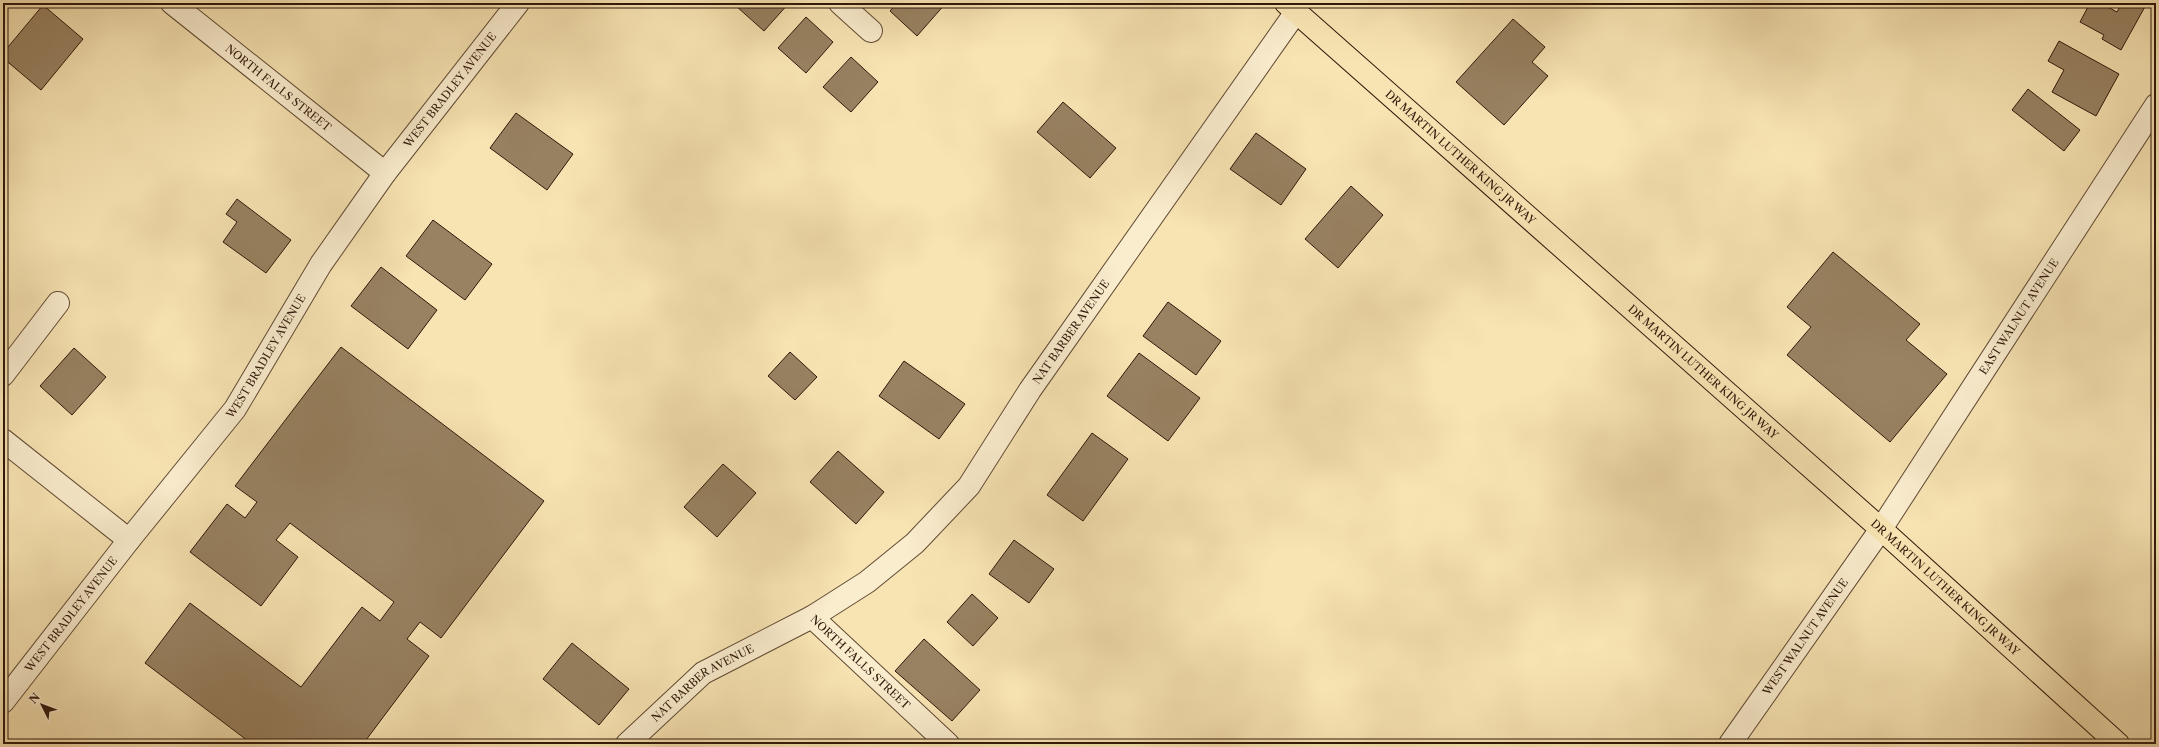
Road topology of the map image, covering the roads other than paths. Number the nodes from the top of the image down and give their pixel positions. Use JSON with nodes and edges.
{"nodes":[{"id":1,"x":172,"y":3,"type":"edge"},
{"id":2,"x":518,"y":3,"type":"edge"},
{"id":3,"x":840,"y":3,"type":"edge"},
{"id":4,"x":1291,"y":8,"type":"edge"},
{"id":5,"x":871,"y":31,"type":"dead end"},
{"id":6,"x":2156,"y":104,"type":"edge"},
{"id":7,"x":385,"y":173,"type":"junction"},
{"id":8,"x":58,"y":303,"type":"dead end"},
{"id":9,"x":3,"y":375,"type":"edge"},
{"id":10,"x":3,"y":440,"type":"edge"},
{"id":11,"x":1881,"y":529,"type":"junction"},
{"id":12,"x":129,"y":540,"type":"junction"},
{"id":13,"x":812,"y":617,"type":"junction"},
{"id":14,"x":764,"y":642,"type":"joint"},
{"id":15,"x":3,"y":702,"type":"edge"},
{"id":16,"x":627,"y":744,"type":"edge"},
{"id":17,"x":948,"y":744,"type":"edge"},
{"id":18,"x":1730,"y":744,"type":"edge"},
{"id":19,"x":2118,"y":744,"type":"edge"}],
"edges":[{"from":1,"to":7,"type":"street","name":"NORTH FALLS STREET"},
{"from":2,"to":7,"type":"street","name":"WEST BRADLEY AVENUE"},
{"from":3,"to":5,"type":"street"},
{"from":4,"to":11,"type":"main road","name":"DR MARTIN LUTHER KING JR WAY"},
{"from":4,"to":13,"type":"street","name":"NAT BARBER AVENUE"},
{"from":6,"to":11,"type":"street","name":"EAST WALNUT AVENUE"},
{"from":7,"to":12,"type":"street","name":"WEST BRADLEY AVENUE"},
{"from":8,"to":9,"type":"street"},
{"from":10,"to":12,"type":"street"},
{"from":11,"to":18,"type":"street","name":"WEST WALNUT AVENUE"},
{"from":11,"to":19,"type":"main road","name":"DR MARTIN LUTHER KING JR WAY"},
{"from":12,"to":15,"type":"street","name":"WEST BRADLEY AVENUE"},
{"from":13,"to":14,"type":"street","name":"NORTH FALLS STREET"},
{"from":13,"to":17,"type":"street","name":"NORTH FALLS STREET"},
{"from":14,"to":16,"type":"street","name":"NAT BARBER AVENUE"}]}
